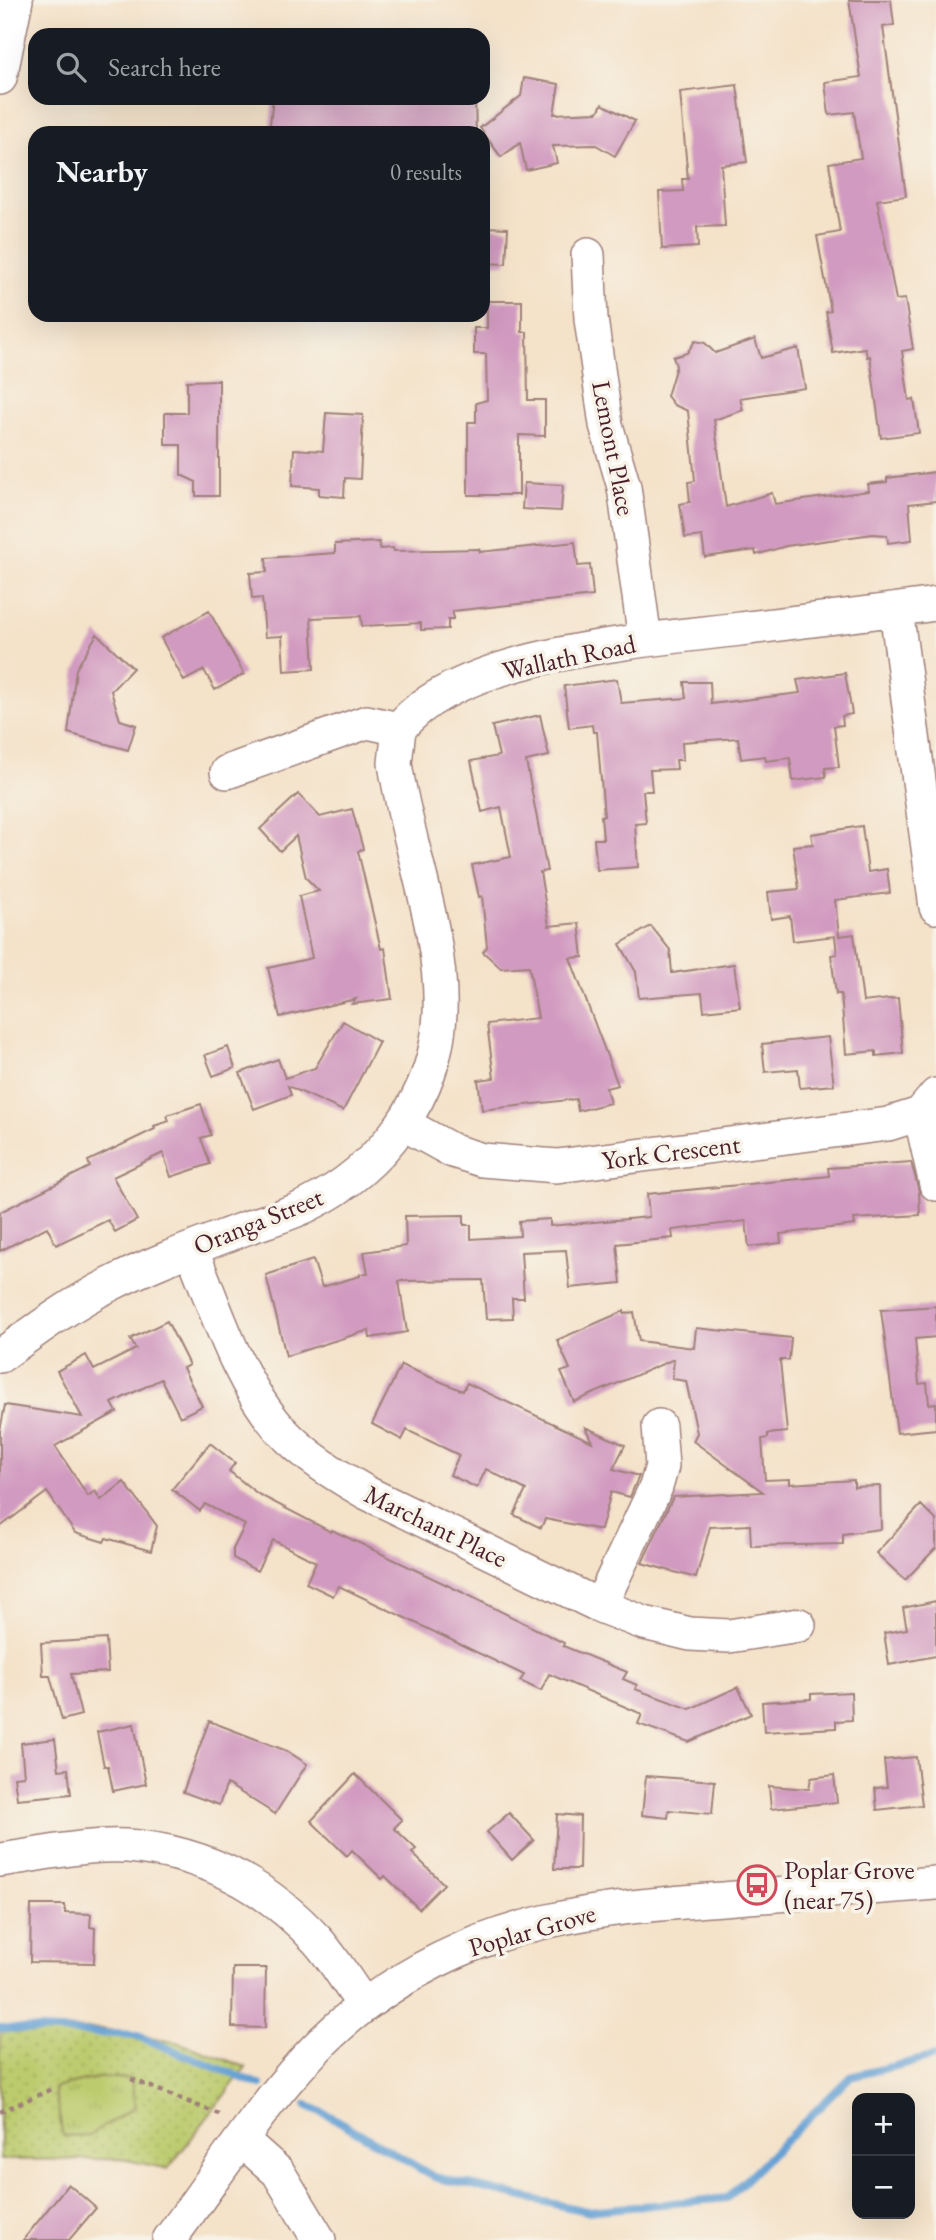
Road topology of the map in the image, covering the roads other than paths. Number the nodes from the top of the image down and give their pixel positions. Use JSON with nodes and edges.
{"nodes":[{"id":1,"x":16,"y":0,"type":"edge"},
{"id":2,"x":0,"y":78,"type":"edge"},
{"id":3,"x":588,"y":255,"type":"dead end"},
{"id":4,"x":936,"y":604,"type":"edge"},
{"id":5,"x":896,"y":610,"type":"junction"},
{"id":6,"x":645,"y":640,"type":"junction"},
{"id":7,"x":399,"y":729,"type":"junction"},
{"id":8,"x":227,"y":772,"type":"dead end"},
{"id":9,"x":936,"y":907,"type":"edge"},
{"id":10,"x":928,"y":1105,"type":"edge"},
{"id":11,"x":404,"y":1125,"type":"junction"},
{"id":12,"x":936,"y":1184,"type":"edge"},
{"id":13,"x":191,"y":1249,"type":"junction"},
{"id":14,"x":0,"y":1356,"type":"edge"},
{"id":15,"x":659,"y":1426,"type":"dead end"},
{"id":16,"x":600,"y":1606,"type":"junction"},
{"id":17,"x":799,"y":1625,"type":"dead end"},
{"id":18,"x":0,"y":1860,"type":"edge"},
{"id":19,"x":936,"y":1883,"type":"edge"},
{"id":20,"x":364,"y":2005,"type":"junction"},
{"id":21,"x":248,"y":2134,"type":"junction"},
{"id":22,"x":169,"y":2240,"type":"edge"},
{"id":23,"x":319,"y":2240,"type":"edge"}],
"edges":[{"from":1,"to":2,"type":"street"},
{"from":3,"to":6,"type":"street","name":"Lemont Place"},
{"from":4,"to":5,"type":"street","name":"Wallath Road"},
{"from":5,"to":6,"type":"street","name":"Wallath Road"},
{"from":5,"to":9,"type":"street"},
{"from":6,"to":7,"type":"street","name":"Wallath Road"},
{"from":7,"to":8,"type":"street"},
{"from":7,"to":11,"type":"street","name":"Oranga Street"},
{"from":10,"to":11,"type":"street","name":"York Crescent"},
{"from":10,"to":12,"type":"street"},
{"from":11,"to":13,"type":"street","name":"Oranga Street"},
{"from":13,"to":14,"type":"street","name":"Oranga Street"},
{"from":13,"to":16,"type":"street","name":"Marchant Place"},
{"from":15,"to":16,"type":"street"},
{"from":16,"to":17,"type":"street","name":"Marchant Place"},
{"from":18,"to":20,"type":"street"},
{"from":19,"to":20,"type":"street","name":"Poplar Grove"},
{"from":20,"to":21,"type":"street","name":"Poplar Grove"},
{"from":21,"to":22,"type":"street","name":"Poplar Grove"},
{"from":21,"to":23,"type":"street"}]}
